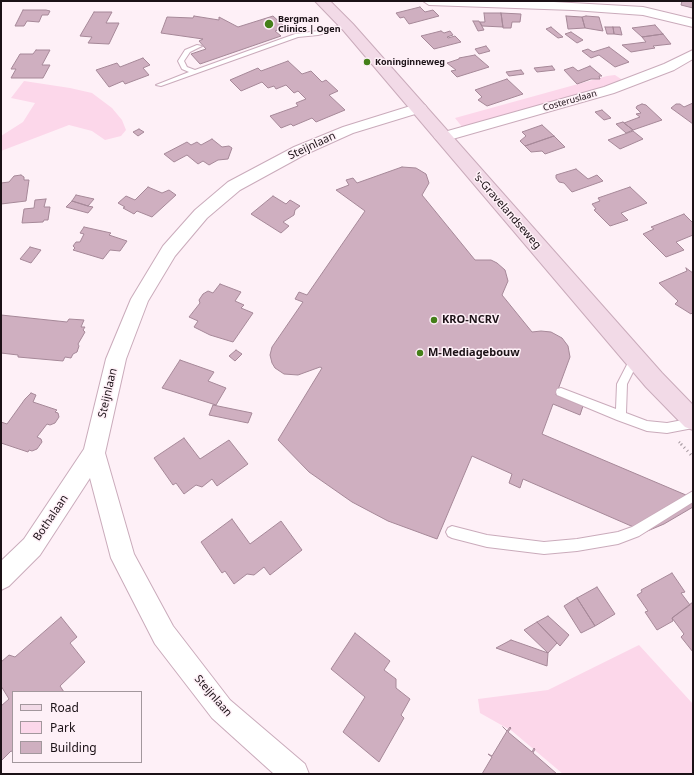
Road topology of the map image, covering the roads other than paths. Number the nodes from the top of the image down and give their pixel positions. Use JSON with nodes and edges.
{"nodes":[{"id":1,"x":322,"y":1,"type":"edge"},
{"id":2,"x":429,"y":1,"type":"edge"},
{"id":3,"x":693,"y":23,"type":"edge"},
{"id":4,"x":346,"y":26,"type":"junction"},
{"id":5,"x":199,"y":46,"type":"dead end"},
{"id":6,"x":693,"y":54,"type":"edge"},
{"id":7,"x":196,"y":72,"type":"junction"},
{"id":8,"x":159,"y":85,"type":"dead end"},
{"id":9,"x":420,"y":108,"type":"junction"},
{"id":10,"x":442,"y":137,"type":"junction"},
{"id":11,"x":635,"y":358,"type":"junction"},
{"id":12,"x":561,"y":392,"type":"dead end"},
{"id":13,"x":621,"y":417,"type":"junction"},
{"id":14,"x":693,"y":422,"type":"edge"},
{"id":15,"x":94,"y":453,"type":"junction"},
{"id":16,"x":693,"y":496,"type":"edge"},
{"id":17,"x":452,"y":532,"type":"dead end"},
{"id":18,"x":1,"y":578,"type":"edge"},
{"id":19,"x":295,"y":774,"type":"edge"}],
"edges":[{"from":1,"to":4,"type":"main road","name":"'s-Gravelandseweg"},
{"from":2,"to":3,"type":"street"},
{"from":4,"to":7,"type":"lane"},
{"from":4,"to":9,"type":"main road","name":"'s-Gravelandseweg"},
{"from":5,"to":7,"type":"lane"},
{"from":6,"to":10,"type":"street","name":"Costeruslaan"},
{"from":7,"to":8,"type":"lane"},
{"from":9,"to":10,"type":"main road","name":"'s-Gravelandseweg"},
{"from":9,"to":15,"type":"street","name":"Steijnlaan"},
{"from":10,"to":11,"type":"main road","name":"'s-Gravelandseweg"},
{"from":11,"to":13,"type":"lane"},
{"from":11,"to":14,"type":"main road","name":"'s-Gravelandseweg"},
{"from":12,"to":13,"type":"lane"},
{"from":13,"to":14,"type":"lane"},
{"from":15,"to":18,"type":"street","name":"Bothalaan"},
{"from":15,"to":19,"type":"street","name":"Steijnlaan"},
{"from":16,"to":17,"type":"lane"}]}
